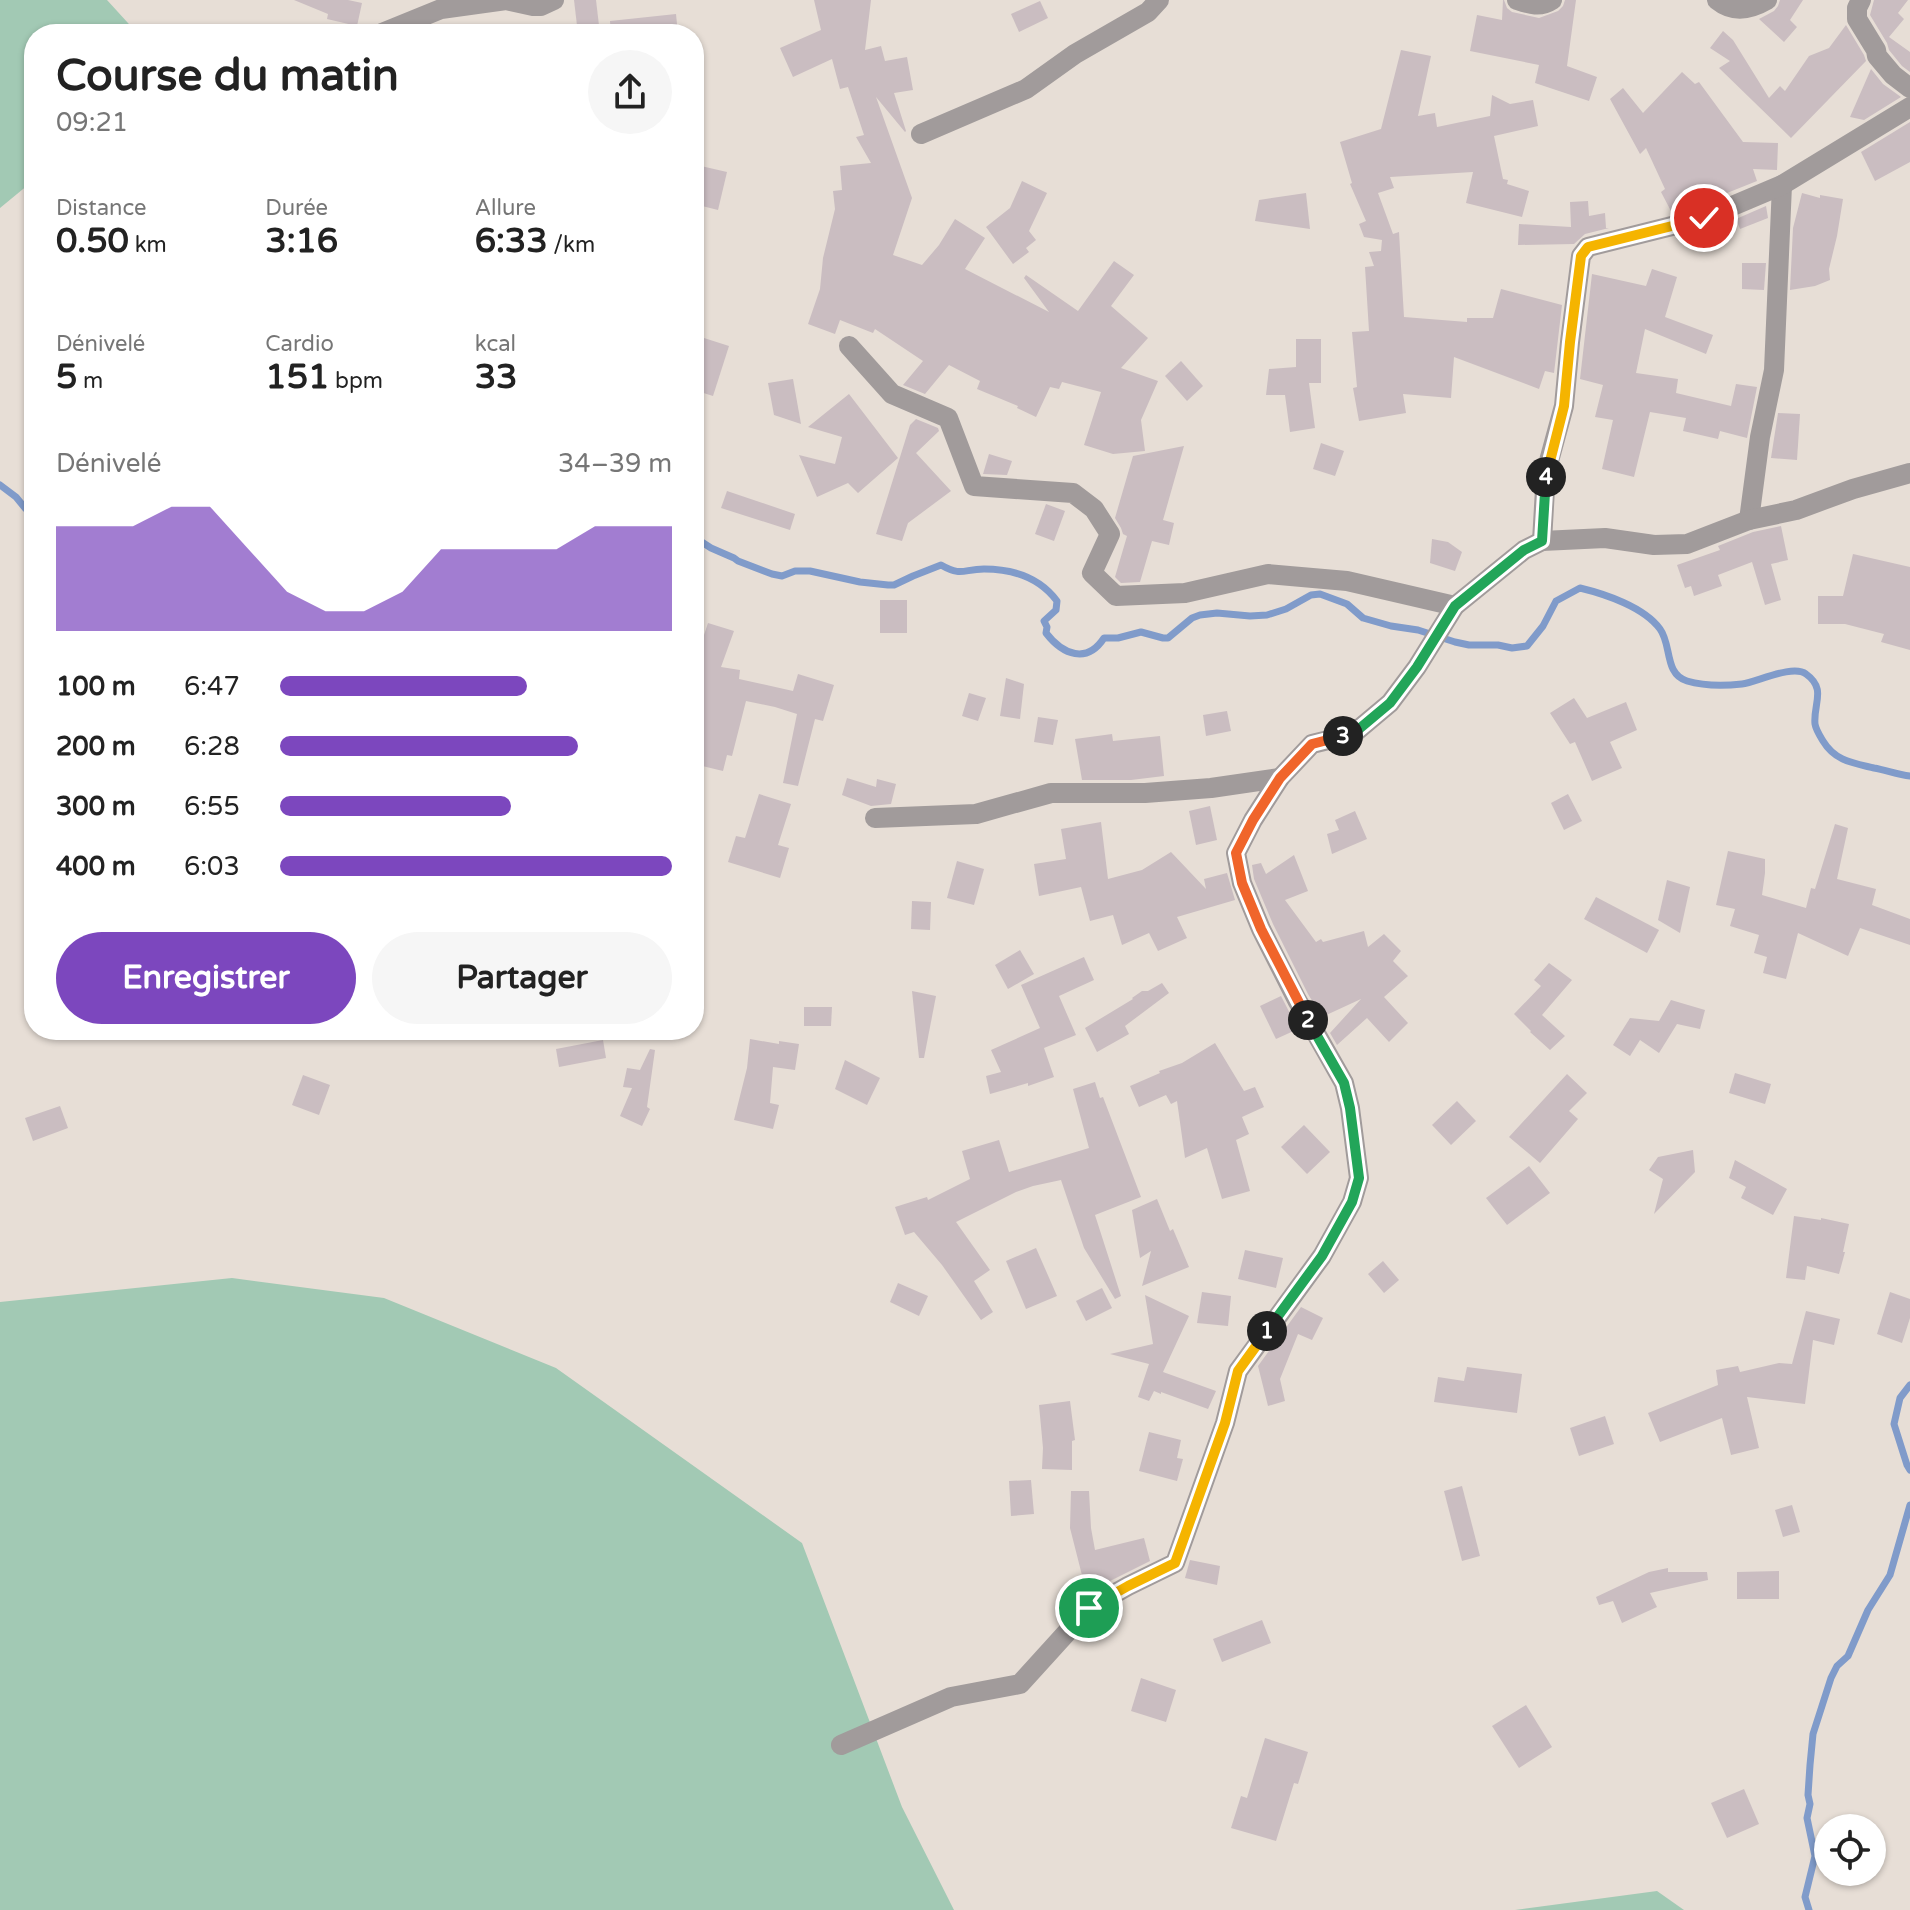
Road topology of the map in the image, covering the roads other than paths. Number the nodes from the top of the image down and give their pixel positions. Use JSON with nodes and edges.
{"nodes":[{"id":1,"x":554,"y":0,"type":"edge"},
{"id":2,"x":1159,"y":0,"type":"edge"},
{"id":3,"x":1517,"y":0,"type":"edge"},
{"id":4,"x":1552,"y":0,"type":"edge"},
{"id":5,"x":1717,"y":0,"type":"edge"},
{"id":6,"x":1767,"y":0,"type":"edge"},
{"id":7,"x":1861,"y":0,"type":"edge"},
{"id":8,"x":441,"y":5,"type":"edge"},
{"id":9,"x":401,"y":24,"type":"edge"},
{"id":10,"x":1910,"y":88,"type":"edge"},
{"id":11,"x":1910,"y":107,"type":"edge"},
{"id":12,"x":921,"y":134,"type":"dead end"},
{"id":13,"x":1782,"y":185,"type":"junction"},
{"id":14,"x":849,"y":346,"type":"dead end"},
{"id":15,"x":1910,"y":473,"type":"edge"},
{"id":16,"x":1749,"y":520,"type":"junction"},
{"id":17,"x":1542,"y":541,"type":"junction"},
{"id":18,"x":1451,"y":612,"type":"junction"},
{"id":19,"x":1280,"y":778,"type":"junction"},
{"id":20,"x":875,"y":818,"type":"dead end"},
{"id":21,"x":841,"y":1745,"type":"dead end"}],
"edges":[{"from":1,"to":8,"type":"street"},
{"from":2,"to":12,"type":"street"},
{"from":3,"to":4,"type":"street"},
{"from":5,"to":6,"type":"street"},
{"from":7,"to":10,"type":"street"},
{"from":8,"to":9,"type":"street"},
{"from":11,"to":13,"type":"street"},
{"from":13,"to":16,"type":"street"},
{"from":13,"to":17,"type":"street"},
{"from":14,"to":18,"type":"street"},
{"from":15,"to":16,"type":"street"},
{"from":16,"to":17,"type":"street"},
{"from":17,"to":18,"type":"street"},
{"from":18,"to":19,"type":"street"},
{"from":19,"to":20,"type":"street"},
{"from":19,"to":21,"type":"street"}]}
